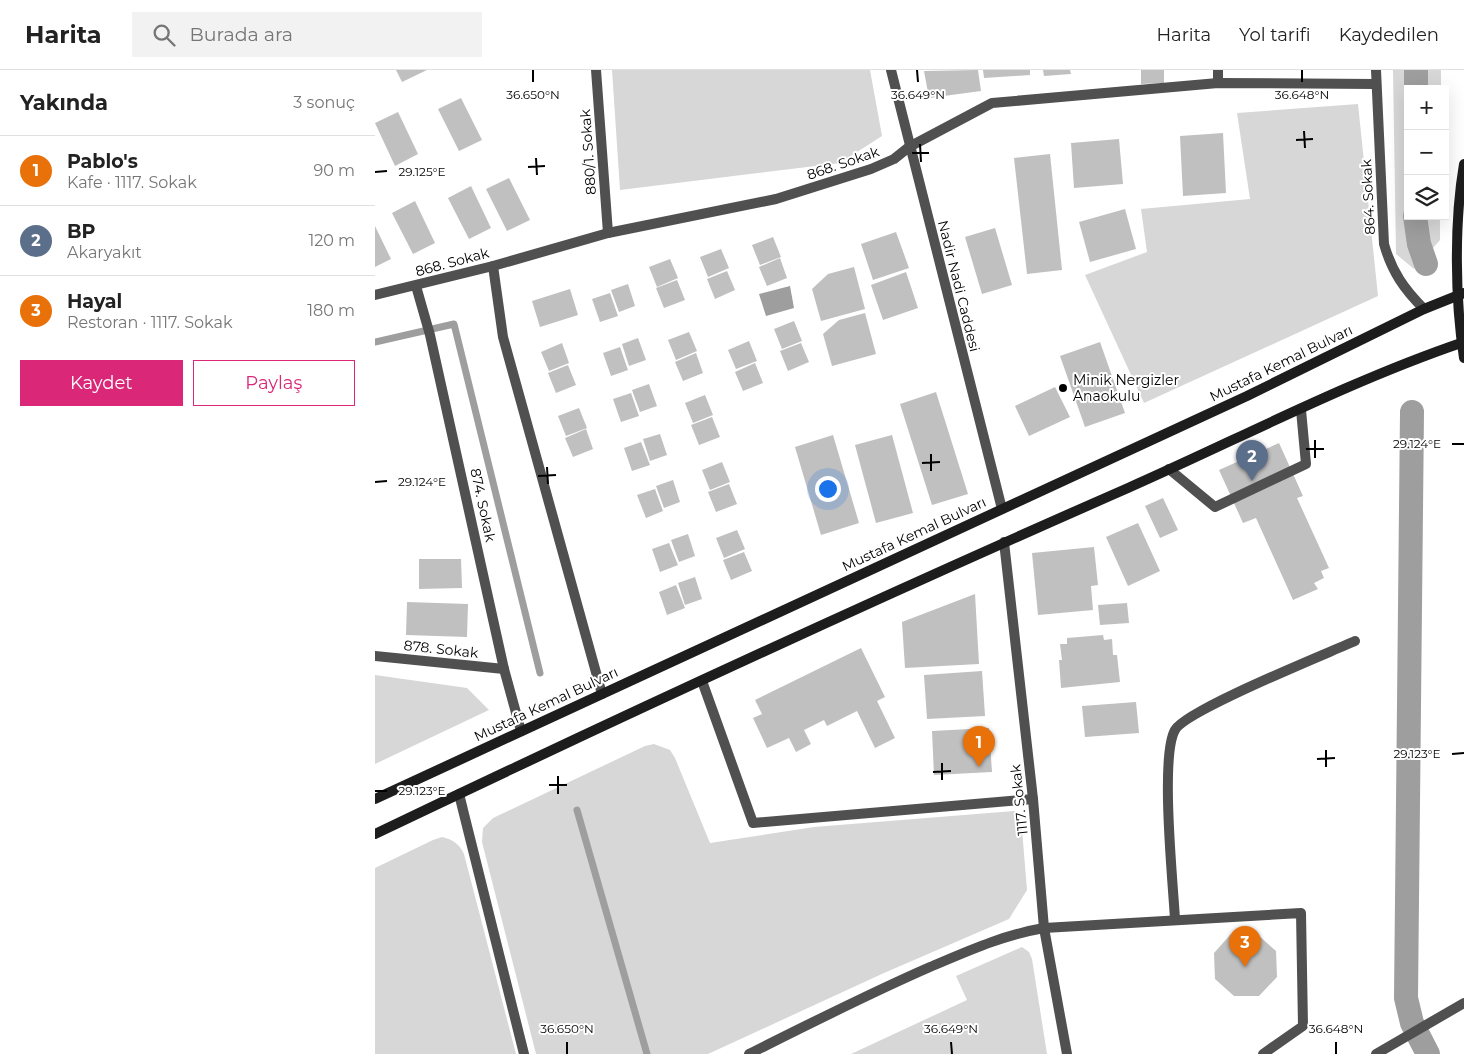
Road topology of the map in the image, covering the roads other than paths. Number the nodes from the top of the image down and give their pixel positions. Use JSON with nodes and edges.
{"nodes":[{"id":1,"x":596,"y":70,"type":"edge"},
{"id":2,"x":891,"y":70,"type":"edge"},
{"id":3,"x":1218,"y":70,"type":"edge"},
{"id":4,"x":1376,"y":70,"type":"edge"},
{"id":5,"x":1218,"y":83,"type":"junction"},
{"id":6,"x":1376,"y":84,"type":"junction"},
{"id":7,"x":909,"y":147,"type":"junction"},
{"id":8,"x":1464,"y":164,"type":"edge"},
{"id":9,"x":608,"y":232,"type":"junction"},
{"id":10,"x":493,"y":266,"type":"junction"},
{"id":11,"x":416,"y":286,"type":"junction"},
{"id":12,"x":1461,"y":294,"type":"edge"},
{"id":13,"x":375,"y":295,"type":"edge"},
{"id":14,"x":1424,"y":309,"type":"junction"},
{"id":15,"x":1463,"y":342,"type":"edge"},
{"id":16,"x":1464,"y":358,"type":"edge"},
{"id":17,"x":1301,"y":410,"type":"junction"},
{"id":18,"x":1169,"y":470,"type":"junction"},
{"id":19,"x":1002,"y":509,"type":"junction"},
{"id":20,"x":1003,"y":542,"type":"junction"},
{"id":21,"x":1355,"y":641,"type":"dead end"},
{"id":22,"x":375,"y":656,"type":"edge"},
{"id":23,"x":504,"y":669,"type":"junction"},
{"id":24,"x":702,"y":681,"type":"junction"},
{"id":25,"x":602,"y":694,"type":"junction"},
{"id":26,"x":521,"y":731,"type":"junction"},
{"id":27,"x":459,"y":794,"type":"junction"},
{"id":28,"x":375,"y":799,"type":"edge"},
{"id":29,"x":1033,"y":799,"type":"junction"},
{"id":30,"x":375,"y":834,"type":"edge"},
{"id":31,"x":1175,"y":919,"type":"junction"},
{"id":32,"x":1044,"y":928,"type":"junction"},
{"id":33,"x":1461,"y":1004,"type":"edge"},
{"id":34,"x":524,"y":1054,"type":"edge"},
{"id":35,"x":749,"y":1054,"type":"edge"},
{"id":36,"x":1067,"y":1054,"type":"edge"},
{"id":37,"x":1263,"y":1054,"type":"edge"},
{"id":38,"x":1376,"y":1054,"type":"edge"}],
"edges":[{"from":1,"to":9,"type":"street","name":"880/1. Sokak"},
{"from":2,"to":7,"type":"street","name":"Nadir Nadi Caddesi"},
{"from":3,"to":5,"type":"street"},
{"from":4,"to":6,"type":"street","name":"864. Sokak"},
{"from":5,"to":6,"type":"street","name":"868. Sokak"},
{"from":5,"to":7,"type":"street","name":"868. Sokak"},
{"from":6,"to":14,"type":"street","name":"864. Sokak"},
{"from":7,"to":9,"type":"street","name":"868. Sokak"},
{"from":7,"to":19,"type":"street","name":"Nadir Nadi Caddesi"},
{"from":8,"to":12,"type":"main road"},
{"from":9,"to":10,"type":"street","name":"868. Sokak"},
{"from":10,"to":11,"type":"street","name":"868. Sokak"},
{"from":10,"to":25,"type":"street"},
{"from":11,"to":13,"type":"street","name":"868. Sokak"},
{"from":11,"to":23,"type":"street","name":"874. Sokak"},
{"from":12,"to":14,"type":"main road","name":"Mustafa Kemal Bulvarı"},
{"from":12,"to":15,"type":"main road"},
{"from":14,"to":19,"type":"main road","name":"Mustafa Kemal Bulvarı"},
{"from":15,"to":16,"type":"main road"},
{"from":15,"to":17,"type":"main road"},
{"from":17,"to":18,"type":"main road"},
{"from":17,"to":18,"type":"street"},
{"from":18,"to":20,"type":"main road"},
{"from":19,"to":25,"type":"main road","name":"Mustafa Kemal Bulvarı"},
{"from":20,"to":24,"type":"main road"},
{"from":20,"to":29,"type":"street","name":"1117. Sokak"},
{"from":21,"to":31,"type":"street"},
{"from":22,"to":23,"type":"street","name":"878. Sokak"},
{"from":23,"to":26,"type":"street","name":"874. Sokak"},
{"from":24,"to":27,"type":"main road"},
{"from":24,"to":29,"type":"street"},
{"from":25,"to":26,"type":"main road","name":"Mustafa Kemal Bulvarı"},
{"from":26,"to":28,"type":"main road","name":"Mustafa Kemal Bulvarı"},
{"from":27,"to":30,"type":"main road"},
{"from":27,"to":34,"type":"street"},
{"from":29,"to":32,"type":"street","name":"1117. Sokak"},
{"from":31,"to":32,"type":"street"},
{"from":31,"to":37,"type":"street"},
{"from":32,"to":35,"type":"street"},
{"from":32,"to":36,"type":"street","name":"1117. Sokak"},
{"from":33,"to":38,"type":"street"}]}
